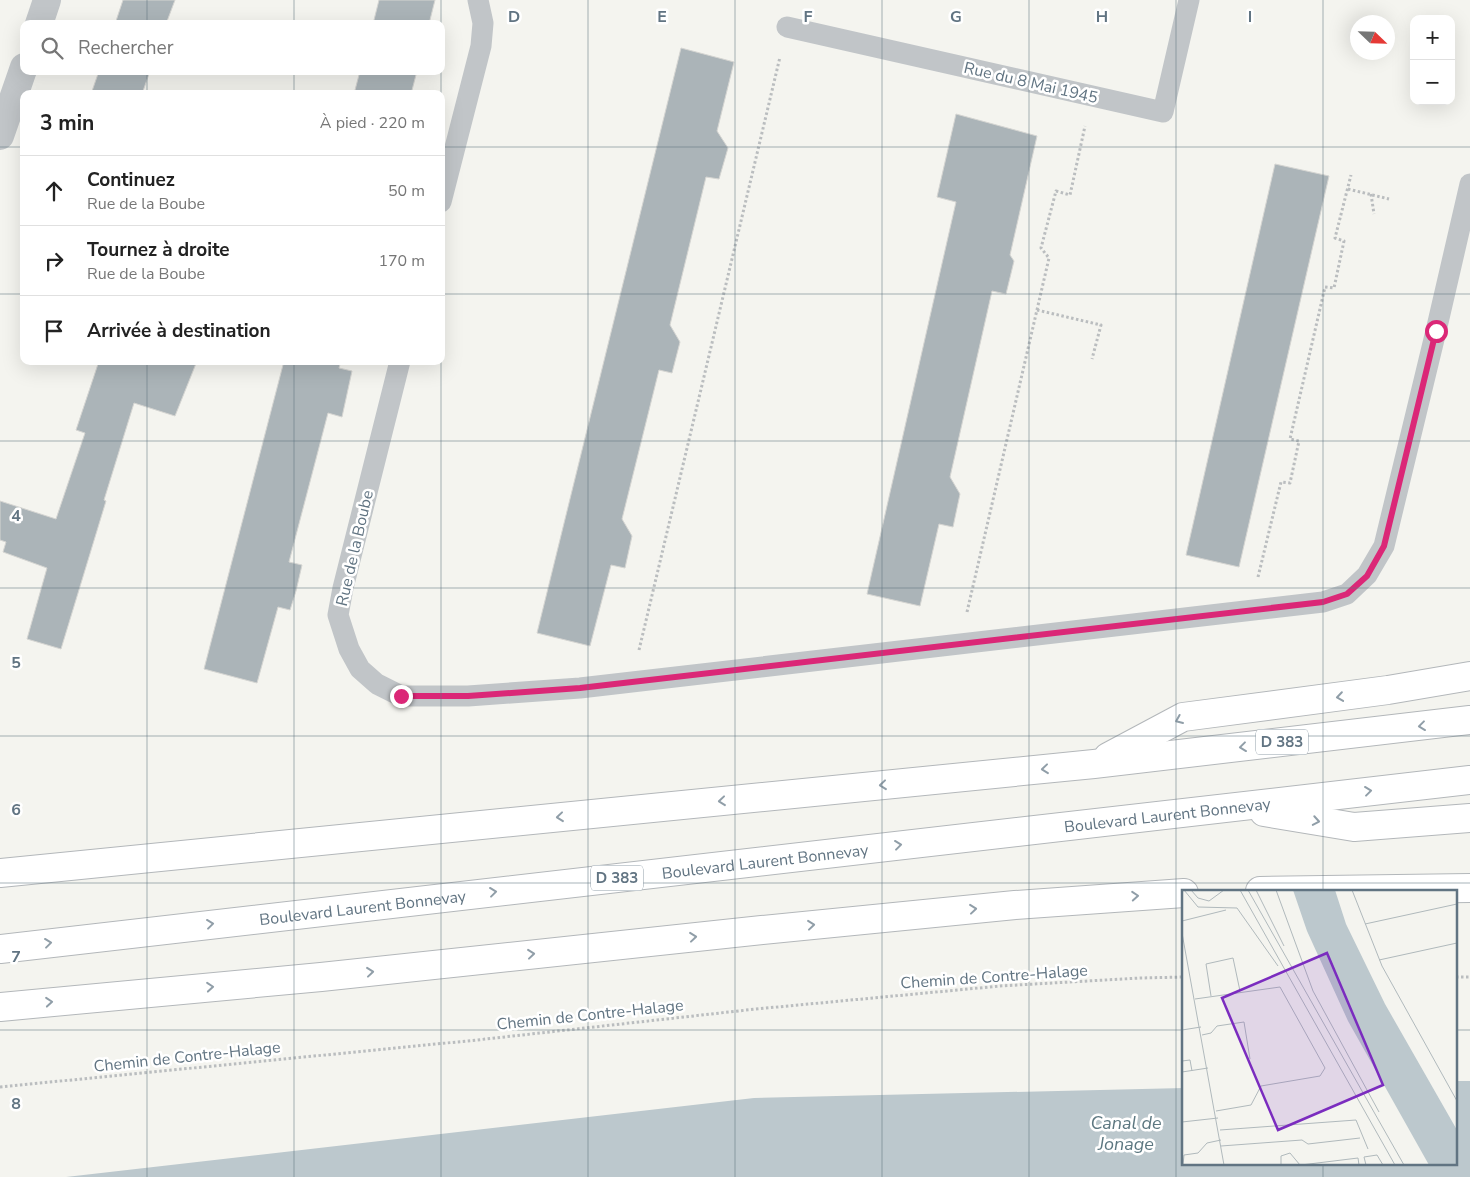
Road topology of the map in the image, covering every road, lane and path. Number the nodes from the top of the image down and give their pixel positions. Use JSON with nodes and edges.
{"nodes":[{"id":1,"x":47,"y":0,"type":"edge"},
{"id":2,"x":478,"y":0,"type":"edge"},
{"id":3,"x":1189,"y":0,"type":"edge"},
{"id":4,"x":40,"y":20,"type":"edge"},
{"id":5,"x":787,"y":26,"type":"joint"},
{"id":6,"x":21,"y":75,"type":"edge"},
{"id":7,"x":1085,"y":125,"type":"dead end"},
{"id":8,"x":0,"y":136,"type":"edge"},
{"id":9,"x":1351,"y":175,"type":"dead end"},
{"id":10,"x":445,"y":186,"type":"edge"},
{"id":11,"x":1348,"y":189,"type":"junction"},
{"id":12,"x":1371,"y":194,"type":"junction"},
{"id":13,"x":1468,"y":197,"type":"edge"},
{"id":14,"x":1390,"y":199,"type":"dead end"},
{"id":15,"x":1374,"y":214,"type":"dead end"},
{"id":16,"x":1037,"y":310,"type":"junction"},
{"id":17,"x":1092,"y":359,"type":"dead end"},
{"id":18,"x":399,"y":365,"type":"edge"},
{"id":19,"x":1258,"y":577,"type":"dead end"},
{"id":20,"x":967,"y":612,"type":"dead end"},
{"id":21,"x":639,"y":650,"type":"dead end"},
{"id":22,"x":1470,"y":676,"type":"edge"},
{"id":23,"x":1470,"y":720,"type":"edge"},
{"id":24,"x":1094,"y":764,"type":"junction"},
{"id":25,"x":1470,"y":780,"type":"edge"},
{"id":26,"x":1233,"y":806,"type":"junction"},
{"id":27,"x":1470,"y":818,"type":"edge"},
{"id":28,"x":0,"y":873,"type":"edge"},
{"id":29,"x":1470,"y":888,"type":"edge"},
{"id":30,"x":1330,"y":890,"type":"edge"},
{"id":31,"x":1182,"y":893,"type":"edge"},
{"id":32,"x":0,"y":949,"type":"edge"},
{"id":33,"x":1182,"y":977,"type":"edge"},
{"id":34,"x":0,"y":1007,"type":"edge"},
{"id":35,"x":0,"y":1088,"type":"edge"}],
"edges":[{"from":1,"to":4,"type":"street"},
{"from":2,"to":10,"type":"lane"},
{"from":3,"to":5,"type":"lane","name":"Rue du 8 Mai 1945"},
{"from":5,"to":21,"type":"path"},
{"from":6,"to":8,"type":"street"},
{"from":7,"to":16,"type":"path"},
{"from":9,"to":11,"type":"path"},
{"from":11,"to":12,"type":"path"},
{"from":11,"to":19,"type":"path"},
{"from":12,"to":14,"type":"path"},
{"from":12,"to":15,"type":"path"},
{"from":13,"to":18,"type":"lane","name":"Rue de la Boube"},
{"from":16,"to":17,"type":"path"},
{"from":16,"to":20,"type":"path"},
{"from":22,"to":24,"type":"highway","one_way":true},
{"from":23,"to":24,"type":"highway","number":"D 383","one_way":true},
{"from":24,"to":28,"type":"highway","number":"D 383","one_way":true},
{"from":26,"to":25,"type":"highway","name":"Boulevard Laurent Bonnevay","number":"D 383","one_way":true},
{"from":26,"to":27,"type":"highway","one_way":true},
{"from":32,"to":26,"type":"highway","name":"Boulevard Laurent Bonnevay","number":"D 383","one_way":true},
{"from":29,"to":30,"type":"highway"},
{"from":34,"to":31,"type":"highway","one_way":true},
{"from":33,"to":35,"type":"path","name":"Chemin de Contre-Halage"}]}
